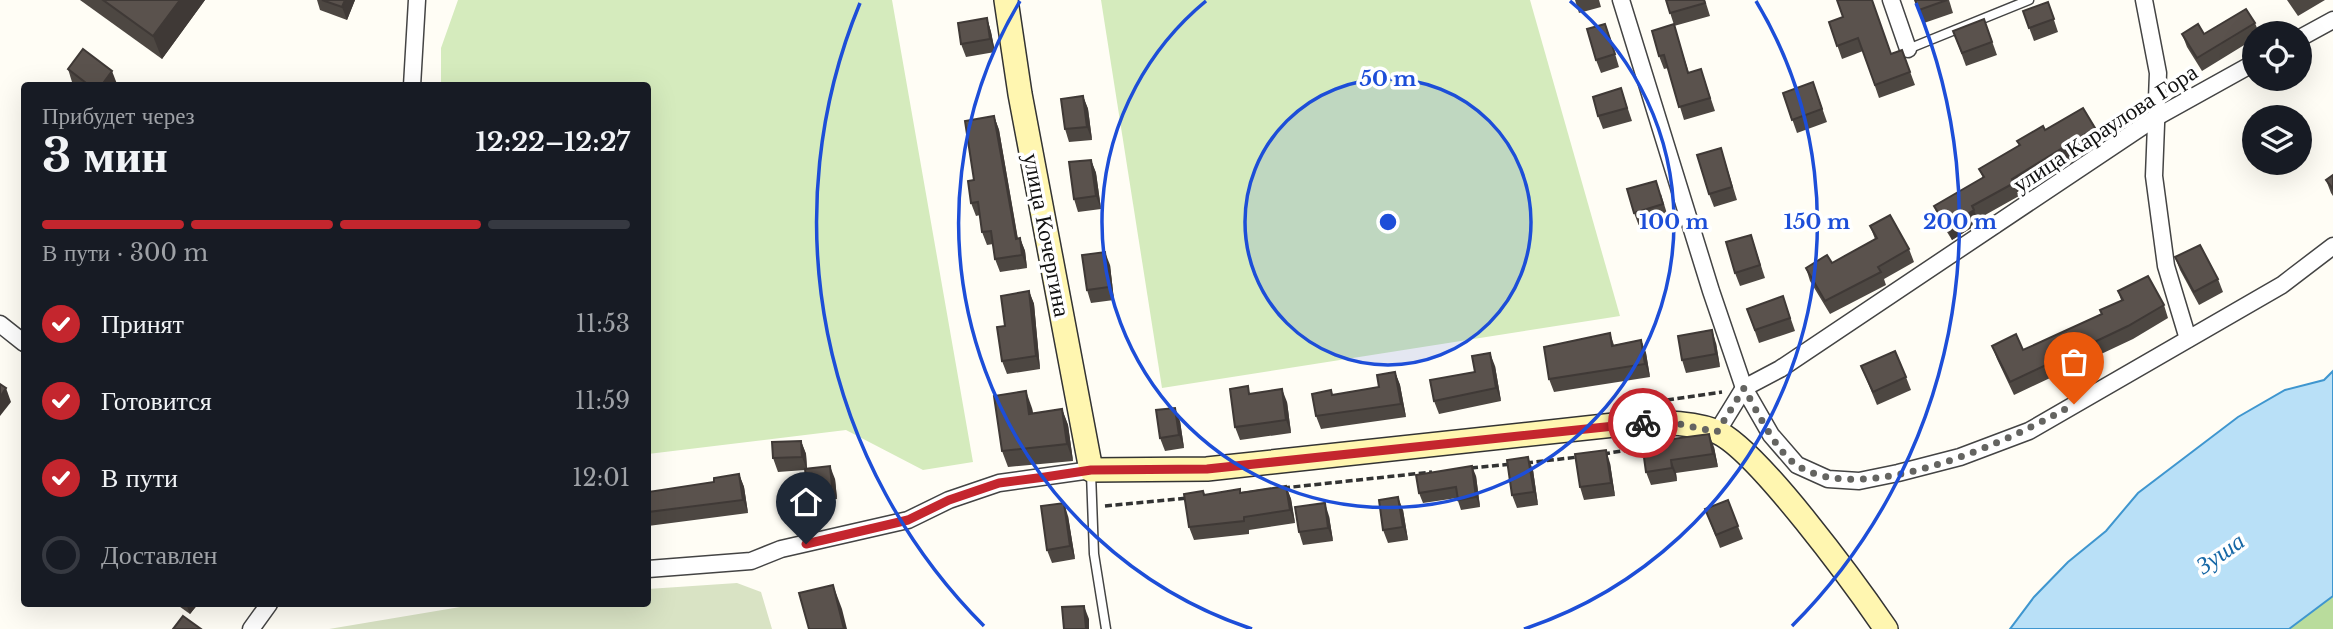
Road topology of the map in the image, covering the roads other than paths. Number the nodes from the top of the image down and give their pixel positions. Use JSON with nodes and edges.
{"nodes":[{"id":1,"x":417,"y":0,"type":"edge"},
{"id":2,"x":1006,"y":0,"type":"edge"},
{"id":3,"x":1622,"y":0,"type":"edge"},
{"id":4,"x":1891,"y":0,"type":"edge"},
{"id":5,"x":2029,"y":0,"type":"edge"},
{"id":6,"x":2144,"y":0,"type":"edge"},
{"id":7,"x":2333,"y":20,"type":"edge"},
{"id":8,"x":2312,"y":31,"type":"edge"},
{"id":9,"x":1908,"y":49,"type":"joint"},
{"id":10,"x":2242,"y":70,"type":"edge"},
{"id":11,"x":412,"y":82,"type":"edge"},
{"id":12,"x":2155,"y":118,"type":"junction"},
{"id":13,"x":2333,"y":246,"type":"edge"},
{"id":14,"x":0,"y":324,"type":"edge"},
{"id":15,"x":2188,"y":338,"type":"junction"},
{"id":16,"x":21,"y":341,"type":"edge"},
{"id":17,"x":1744,"y":388,"type":"junction"},
{"id":18,"x":1717,"y":432,"type":"junction"},
{"id":19,"x":1091,"y":470,"type":"junction"},
{"id":20,"x":651,"y":569,"type":"edge"},
{"id":21,"x":267,"y":607,"type":"edge"},
{"id":22,"x":251,"y":629,"type":"edge"},
{"id":23,"x":1106,"y":629,"type":"edge"},
{"id":24,"x":1886,"y":629,"type":"edge"}],
"edges":[{"from":1,"to":11,"type":"street"},
{"from":2,"to":19,"type":"main road","name":"улица Кочергина"},
{"from":3,"to":17,"type":"street"},
{"from":4,"to":9,"type":"street"},
{"from":5,"to":9,"type":"lane"},
{"from":6,"to":12,"type":"street"},
{"from":7,"to":8,"type":"street"},
{"from":10,"to":12,"type":"street","name":"улица Караулова Гора"},
{"from":12,"to":15,"type":"street"},
{"from":12,"to":17,"type":"street","name":"улица Караулова Гора"},
{"from":13,"to":15,"type":"street"},
{"from":14,"to":16,"type":"street"},
{"from":15,"to":17,"type":"street"},
{"from":17,"to":18,"type":"street"},
{"from":18,"to":19,"type":"main road"},
{"from":18,"to":24,"type":"main road"},
{"from":19,"to":20,"type":"street"},
{"from":19,"to":23,"type":"lane","name":"улица Кочергина"},
{"from":21,"to":22,"type":"street"}]}
